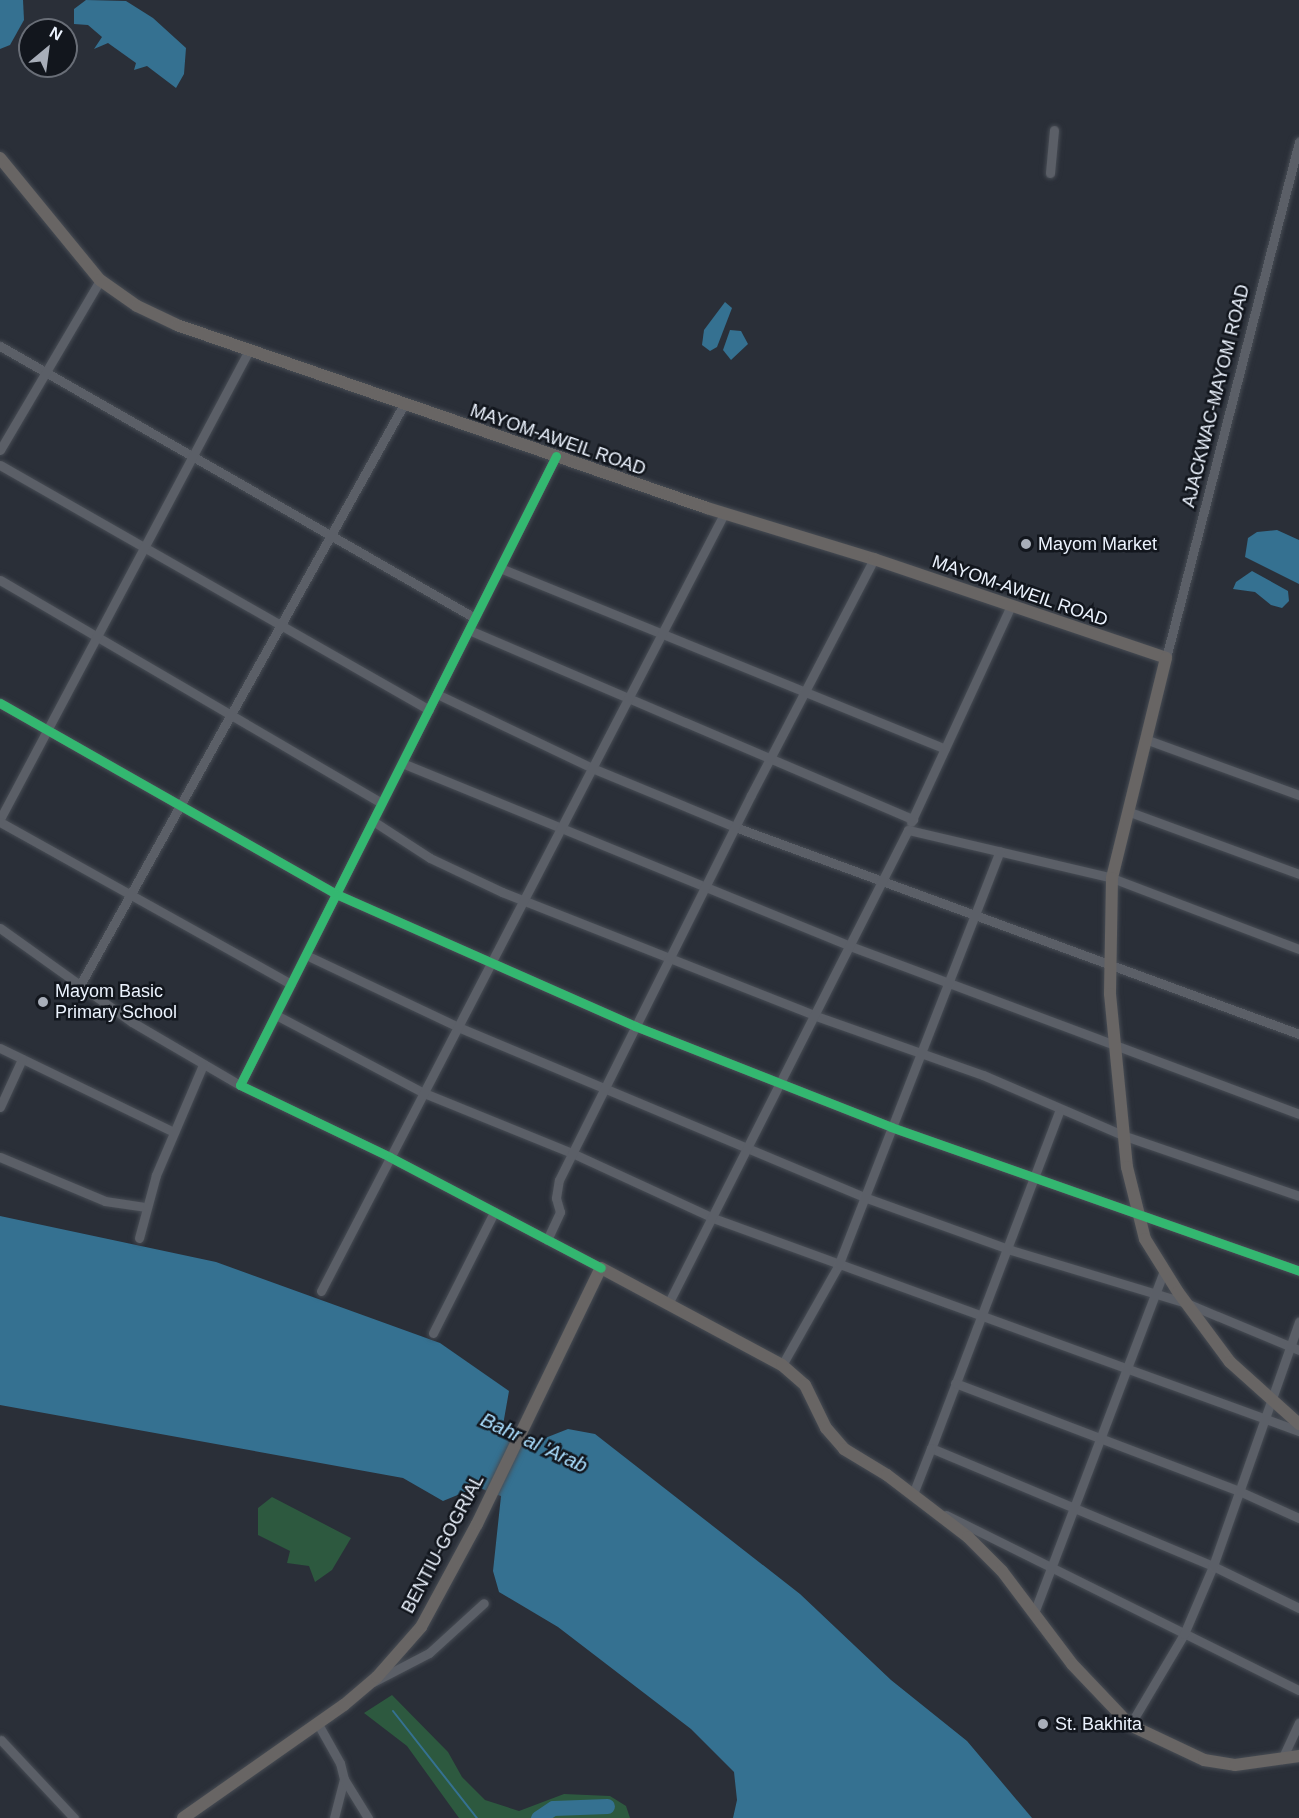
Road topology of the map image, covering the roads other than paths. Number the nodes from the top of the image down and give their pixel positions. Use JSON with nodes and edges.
{"nodes":[{"id":1,"x":1054,"y":130,"type":"dead end"},
{"id":2,"x":1299,"y":142,"type":"edge"},
{"id":3,"x":1,"y":161,"type":"edge"},
{"id":4,"x":1050,"y":173,"type":"dead end"},
{"id":5,"x":100,"y":280,"type":"junction"},
{"id":6,"x":0,"y":346,"type":"edge"},
{"id":7,"x":248,"y":352,"type":"junction"},
{"id":8,"x":45,"y":372,"type":"junction"},
{"id":9,"x":404,"y":404,"type":"junction"},
{"id":10,"x":0,"y":450,"type":"edge"},
{"id":11,"x":556,"y":456,"type":"junction"},
{"id":12,"x":193,"y":457,"type":"junction"},
{"id":13,"x":0,"y":465,"type":"edge"},
{"id":14,"x":724,"y":514,"type":"junction"},
{"id":15,"x":330,"y":535,"type":"junction"},
{"id":16,"x":145,"y":548,"type":"junction"},
{"id":17,"x":874,"y":559,"type":"junction"},
{"id":18,"x":500,"y":568,"type":"junction"},
{"id":19,"x":0,"y":580,"type":"edge"},
{"id":20,"x":1011,"y":606,"type":"junction"},
{"id":21,"x":475,"y":618,"type":"junction"},
{"id":22,"x":280,"y":625,"type":"junction"},
{"id":23,"x":469,"y":630,"type":"junction"},
{"id":24,"x":662,"y":634,"type":"junction"},
{"id":25,"x":97,"y":637,"type":"junction"},
{"id":26,"x":1166,"y":658,"type":"junction"},
{"id":27,"x":805,"y":692,"type":"junction"},
{"id":28,"x":437,"y":694,"type":"junction"},
{"id":29,"x":629,"y":698,"type":"junction"},
{"id":30,"x":0,"y":703,"type":"edge"},
{"id":31,"x":429,"y":710,"type":"junction"},
{"id":32,"x":230,"y":714,"type":"junction"},
{"id":33,"x":48,"y":730,"type":"junction"},
{"id":34,"x":1145,"y":739,"type":"junction"},
{"id":35,"x":945,"y":748,"type":"junction"},
{"id":36,"x":769,"y":760,"type":"junction"},
{"id":37,"x":402,"y":763,"type":"junction"},
{"id":38,"x":592,"y":768,"type":"junction"},
{"id":39,"x":1299,"y":795,"type":"edge"},
{"id":40,"x":382,"y":803,"type":"junction"},
{"id":41,"x":180,"y":805,"type":"junction"},
{"id":42,"x":1127,"y":811,"type":"junction"},
{"id":43,"x":913,"y":819,"type":"junction"},
{"id":44,"x":0,"y":821,"type":"edge"},
{"id":45,"x":373,"y":821,"type":"junction"},
{"id":46,"x":735,"y":827,"type":"junction"},
{"id":47,"x":560,"y":830,"type":"junction"},
{"id":48,"x":908,"y":830,"type":"junction"},
{"id":49,"x":1000,"y":851,"type":"junction"},
{"id":50,"x":1299,"y":874,"type":"edge"},
{"id":51,"x":1112,"y":878,"type":"junction"},
{"id":52,"x":883,"y":880,"type":"junction"},
{"id":53,"x":705,"y":886,"type":"junction"},
{"id":54,"x":131,"y":894,"type":"junction"},
{"id":55,"x":336,"y":894,"type":"junction"},
{"id":56,"x":524,"y":899,"type":"junction"},
{"id":57,"x":974,"y":916,"type":"junction"},
{"id":58,"x":0,"y":928,"type":"edge"},
{"id":59,"x":850,"y":946,"type":"junction"},
{"id":60,"x":1299,"y":949,"type":"edge"},
{"id":61,"x":306,"y":955,"type":"junction"},
{"id":62,"x":669,"y":959,"type":"junction"},
{"id":63,"x":491,"y":962,"type":"junction"},
{"id":64,"x":1110,"y":967,"type":"junction"},
{"id":65,"x":291,"y":984,"type":"junction"},
{"id":66,"x":948,"y":984,"type":"junction"},
{"id":67,"x":80,"y":985,"type":"junction"},
{"id":68,"x":276,"y":1015,"type":"junction"},
{"id":69,"x":816,"y":1016,"type":"junction"},
{"id":70,"x":636,"y":1026,"type":"junction"},
{"id":71,"x":458,"y":1027,"type":"junction"},
{"id":72,"x":1299,"y":1034,"type":"edge"},
{"id":73,"x":1114,"y":1047,"type":"junction"},
{"id":74,"x":0,"y":1048,"type":"edge"},
{"id":75,"x":920,"y":1052,"type":"junction"},
{"id":76,"x":22,"y":1059,"type":"junction"},
{"id":77,"x":202,"y":1065,"type":"junction"},
{"id":78,"x":240,"y":1085,"type":"junction"},
{"id":79,"x":781,"y":1087,"type":"junction"},
{"id":80,"x":604,"y":1090,"type":"junction"},
{"id":81,"x":424,"y":1093,"type":"junction"},
{"id":82,"x":0,"y":1107,"type":"edge"},
{"id":83,"x":1060,"y":1109,"type":"junction"},
{"id":84,"x":1299,"y":1114,"type":"edge"},
{"id":85,"x":891,"y":1127,"type":"junction"},
{"id":86,"x":174,"y":1132,"type":"junction"},
{"id":87,"x":1122,"y":1135,"type":"junction"},
{"id":88,"x":749,"y":1149,"type":"junction"},
{"id":89,"x":572,"y":1153,"type":"junction"},
{"id":90,"x":0,"y":1157,"type":"edge"},
{"id":91,"x":390,"y":1157,"type":"junction"},
{"id":92,"x":1034,"y":1178,"type":"junction"},
{"id":93,"x":1299,"y":1196,"type":"edge"},
{"id":94,"x":864,"y":1197,"type":"junction"},
{"id":95,"x":145,"y":1207,"type":"junction"},
{"id":96,"x":494,"y":1212,"type":"junction"},
{"id":97,"x":1138,"y":1215,"type":"junction"},
{"id":98,"x":714,"y":1218,"type":"junction"},
{"id":99,"x":139,"y":1238,"type":"dead end"},
{"id":100,"x":547,"y":1240,"type":"junction"},
{"id":101,"x":1006,"y":1249,"type":"junction"},
{"id":102,"x":838,"y":1266,"type":"junction"},
{"id":103,"x":601,"y":1268,"type":"junction"},
{"id":104,"x":1164,"y":1271,"type":"junction"},
{"id":105,"x":1299,"y":1271,"type":"edge"},
{"id":106,"x":321,"y":1291,"type":"dead end"},
{"id":107,"x":1155,"y":1294,"type":"junction"},
{"id":108,"x":1186,"y":1303,"type":"junction"},
{"id":109,"x":668,"y":1304,"type":"junction"},
{"id":110,"x":980,"y":1317,"type":"junction"},
{"id":111,"x":1299,"y":1322,"type":"edge"},
{"id":112,"x":433,"y":1333,"type":"dead end"},
{"id":113,"x":1294,"y":1348,"type":"edge"},
{"id":114,"x":782,"y":1365,"type":"junction"},
{"id":115,"x":1127,"y":1369,"type":"junction"},
{"id":116,"x":955,"y":1383,"type":"junction"},
{"id":117,"x":1270,"y":1400,"type":"junction"},
{"id":118,"x":1264,"y":1419,"type":"junction"},
{"id":119,"x":1299,"y":1424,"type":"edge"},
{"id":120,"x":1299,"y":1431,"type":"edge"},
{"id":121,"x":1100,"y":1438,"type":"junction"},
{"id":122,"x":931,"y":1448,"type":"junction"},
{"id":123,"x":1239,"y":1491,"type":"junction"},
{"id":124,"x":913,"y":1494,"type":"junction"},
{"id":125,"x":930,"y":1507,"type":"junction"},
{"id":126,"x":1074,"y":1508,"type":"junction"},
{"id":127,"x":1299,"y":1518,"type":"edge"},
{"id":128,"x":1213,"y":1566,"type":"junction"},
{"id":129,"x":1051,"y":1568,"type":"junction"},
{"id":130,"x":484,"y":1603,"type":"dead end"},
{"id":131,"x":1299,"y":1608,"type":"edge"},
{"id":132,"x":1034,"y":1613,"type":"junction"},
{"id":133,"x":1184,"y":1634,"type":"junction"},
{"id":134,"x":369,"y":1684,"type":"junction"},
{"id":135,"x":1299,"y":1690,"type":"edge"},
{"id":136,"x":1299,"y":1723,"type":"edge"},
{"id":137,"x":318,"y":1724,"type":"junction"},
{"id":138,"x":1130,"y":1725,"type":"junction"},
{"id":139,"x":2,"y":1740,"type":"dead end"},
{"id":140,"x":1299,"y":1756,"type":"edge"},
{"id":141,"x":1282,"y":1759,"type":"junction"},
{"id":142,"x":344,"y":1779,"type":"junction"},
{"id":143,"x":74,"y":1818,"type":"edge"},
{"id":144,"x":183,"y":1818,"type":"edge"},
{"id":145,"x":334,"y":1818,"type":"edge"},
{"id":146,"x":368,"y":1818,"type":"edge"}],
"edges":[{"from":1,"to":4,"type":"street"},
{"from":2,"to":26,"type":"street","name":"AJACKWAC-MAYOM ROAD"},
{"from":3,"to":5,"type":"main road","name":"MAYOM-AWEIL ROAD"},
{"from":5,"to":7,"type":"main road","name":"MAYOM-AWEIL ROAD"},
{"from":5,"to":8,"type":"street"},
{"from":6,"to":8,"type":"street"},
{"from":7,"to":9,"type":"main road","name":"MAYOM-AWEIL ROAD"},
{"from":7,"to":12,"type":"street"},
{"from":8,"to":10,"type":"street"},
{"from":8,"to":12,"type":"street"},
{"from":9,"to":11,"type":"main road","name":"MAYOM-AWEIL ROAD"},
{"from":9,"to":15,"type":"street"},
{"from":11,"to":14,"type":"main road","name":"MAYOM-AWEIL ROAD"},
{"from":11,"to":18,"type":"street"},
{"from":12,"to":15,"type":"street"},
{"from":12,"to":16,"type":"street"},
{"from":13,"to":16,"type":"street"},
{"from":14,"to":17,"type":"main road","name":"MAYOM-AWEIL ROAD"},
{"from":14,"to":24,"type":"street"},
{"from":15,"to":21,"type":"street"},
{"from":15,"to":22,"type":"street"},
{"from":16,"to":22,"type":"street"},
{"from":16,"to":25,"type":"street"},
{"from":17,"to":20,"type":"main road","name":"MAYOM-AWEIL ROAD"},
{"from":17,"to":27,"type":"street"},
{"from":18,"to":21,"type":"street"},
{"from":18,"to":24,"type":"street"},
{"from":19,"to":25,"type":"street"},
{"from":20,"to":26,"type":"main road","name":"MAYOM-AWEIL ROAD"},
{"from":20,"to":35,"type":"street"},
{"from":21,"to":23,"type":"street"},
{"from":22,"to":31,"type":"street"},
{"from":22,"to":32,"type":"street"},
{"from":23,"to":28,"type":"street"},
{"from":23,"to":29,"type":"street"},
{"from":24,"to":27,"type":"street"},
{"from":24,"to":29,"type":"street"},
{"from":25,"to":32,"type":"street"},
{"from":25,"to":33,"type":"street"},
{"from":26,"to":34,"type":"main road"},
{"from":27,"to":35,"type":"street"},
{"from":27,"to":36,"type":"street"},
{"from":28,"to":31,"type":"street"},
{"from":28,"to":38,"type":"street"},
{"from":29,"to":36,"type":"street"},
{"from":29,"to":38,"type":"street"},
{"from":30,"to":33,"type":"street"},
{"from":31,"to":37,"type":"street"},
{"from":32,"to":40,"type":"street"},
{"from":32,"to":41,"type":"street"},
{"from":33,"to":41,"type":"street"},
{"from":33,"to":44,"type":"street"},
{"from":34,"to":39,"type":"street"},
{"from":34,"to":42,"type":"main road"},
{"from":35,"to":43,"type":"street"},
{"from":36,"to":43,"type":"street"},
{"from":36,"to":46,"type":"street"},
{"from":37,"to":40,"type":"street"},
{"from":37,"to":47,"type":"street"},
{"from":38,"to":46,"type":"street"},
{"from":38,"to":47,"type":"street"},
{"from":40,"to":45,"type":"street"},
{"from":41,"to":54,"type":"street"},
{"from":41,"to":55,"type":"street"},
{"from":42,"to":50,"type":"street"},
{"from":42,"to":51,"type":"main road"},
{"from":43,"to":48,"type":"street"},
{"from":44,"to":54,"type":"street"},
{"from":45,"to":55,"type":"street"},
{"from":45,"to":56,"type":"street"},
{"from":46,"to":52,"type":"street"},
{"from":46,"to":53,"type":"street"},
{"from":47,"to":53,"type":"street"},
{"from":47,"to":56,"type":"street"},
{"from":48,"to":49,"type":"street"},
{"from":48,"to":52,"type":"street"},
{"from":49,"to":51,"type":"street"},
{"from":49,"to":57,"type":"street"},
{"from":51,"to":60,"type":"street"},
{"from":51,"to":64,"type":"main road"},
{"from":52,"to":57,"type":"street"},
{"from":52,"to":59,"type":"street"},
{"from":53,"to":59,"type":"street"},
{"from":53,"to":62,"type":"street"},
{"from":54,"to":65,"type":"street"},
{"from":54,"to":67,"type":"street"},
{"from":55,"to":61,"type":"street"},
{"from":55,"to":63,"type":"street"},
{"from":56,"to":62,"type":"street"},
{"from":56,"to":63,"type":"street"},
{"from":57,"to":64,"type":"street"},
{"from":57,"to":66,"type":"street"},
{"from":58,"to":67,"type":"street"},
{"from":59,"to":66,"type":"street"},
{"from":59,"to":69,"type":"street"},
{"from":61,"to":65,"type":"street"},
{"from":61,"to":71,"type":"street"},
{"from":62,"to":69,"type":"street"},
{"from":62,"to":70,"type":"street"},
{"from":63,"to":70,"type":"street"},
{"from":63,"to":71,"type":"street"},
{"from":64,"to":72,"type":"street"},
{"from":64,"to":73,"type":"main road"},
{"from":65,"to":68,"type":"street"},
{"from":66,"to":73,"type":"street"},
{"from":66,"to":75,"type":"street"},
{"from":67,"to":77,"type":"street"},
{"from":68,"to":78,"type":"street"},
{"from":68,"to":81,"type":"street"},
{"from":69,"to":75,"type":"street"},
{"from":69,"to":79,"type":"street"},
{"from":70,"to":79,"type":"street"},
{"from":70,"to":80,"type":"street"},
{"from":71,"to":80,"type":"street"},
{"from":71,"to":81,"type":"street"},
{"from":73,"to":84,"type":"street"},
{"from":73,"to":87,"type":"main road"},
{"from":74,"to":76,"type":"street"},
{"from":75,"to":83,"type":"street"},
{"from":75,"to":85,"type":"street"},
{"from":76,"to":82,"type":"street"},
{"from":76,"to":86,"type":"street"},
{"from":77,"to":78,"type":"street"},
{"from":77,"to":86,"type":"street"},
{"from":78,"to":91,"type":"street"},
{"from":79,"to":85,"type":"street"},
{"from":79,"to":88,"type":"street"},
{"from":80,"to":88,"type":"street"},
{"from":80,"to":89,"type":"street"},
{"from":81,"to":89,"type":"street"},
{"from":81,"to":91,"type":"street"},
{"from":83,"to":87,"type":"street"},
{"from":83,"to":92,"type":"street"},
{"from":85,"to":92,"type":"street"},
{"from":85,"to":94,"type":"street"},
{"from":86,"to":95,"type":"street"},
{"from":87,"to":93,"type":"street"},
{"from":87,"to":97,"type":"main road"},
{"from":88,"to":94,"type":"street"},
{"from":88,"to":98,"type":"street"},
{"from":89,"to":98,"type":"street"},
{"from":89,"to":100,"type":"street"},
{"from":90,"to":95,"type":"street"},
{"from":91,"to":96,"type":"street"},
{"from":91,"to":106,"type":"street"},
{"from":92,"to":97,"type":"street"},
{"from":92,"to":101,"type":"street"},
{"from":94,"to":101,"type":"street"},
{"from":94,"to":102,"type":"street"},
{"from":95,"to":99,"type":"street"},
{"from":96,"to":100,"type":"street"},
{"from":96,"to":112,"type":"street"},
{"from":97,"to":104,"type":"main road"},
{"from":97,"to":105,"type":"street"},
{"from":98,"to":102,"type":"street"},
{"from":98,"to":109,"type":"street"},
{"from":100,"to":103,"type":"street"},
{"from":101,"to":107,"type":"street"},
{"from":101,"to":110,"type":"street"},
{"from":102,"to":110,"type":"street"},
{"from":102,"to":114,"type":"street"},
{"from":103,"to":109,"type":"main road"},
{"from":103,"to":134,"type":"main road","name":"BENTIU-GOGRIAL"},
{"from":104,"to":107,"type":"street"},
{"from":104,"to":108,"type":"main road"},
{"from":107,"to":108,"type":"street"},
{"from":107,"to":115,"type":"street"},
{"from":108,"to":113,"type":"street"},
{"from":108,"to":117,"type":"main road"},
{"from":109,"to":114,"type":"main road"},
{"from":110,"to":115,"type":"street"},
{"from":110,"to":116,"type":"street"},
{"from":111,"to":113,"type":"street"},
{"from":113,"to":117,"type":"street"},
{"from":114,"to":124,"type":"main road"},
{"from":115,"to":118,"type":"street"},
{"from":115,"to":121,"type":"street"},
{"from":116,"to":121,"type":"street"},
{"from":116,"to":122,"type":"street"},
{"from":117,"to":118,"type":"street"},
{"from":117,"to":119,"type":"main road"},
{"from":118,"to":120,"type":"street"},
{"from":118,"to":123,"type":"street"},
{"from":121,"to":123,"type":"street"},
{"from":121,"to":126,"type":"street"},
{"from":122,"to":124,"type":"street"},
{"from":122,"to":126,"type":"street"},
{"from":123,"to":127,"type":"street"},
{"from":123,"to":128,"type":"street"},
{"from":124,"to":125,"type":"main road"},
{"from":125,"to":129,"type":"street"},
{"from":125,"to":132,"type":"main road"},
{"from":126,"to":128,"type":"street"},
{"from":126,"to":129,"type":"street"},
{"from":128,"to":131,"type":"street"},
{"from":128,"to":133,"type":"street"},
{"from":129,"to":132,"type":"street"},
{"from":129,"to":133,"type":"street"},
{"from":130,"to":134,"type":"street"},
{"from":132,"to":138,"type":"main road"},
{"from":133,"to":135,"type":"street"},
{"from":133,"to":138,"type":"street"},
{"from":134,"to":137,"type":"main road","name":"BENTIU-GOGRIAL"},
{"from":136,"to":141,"type":"street"},
{"from":137,"to":142,"type":"street"},
{"from":137,"to":144,"type":"main road","name":"BENTIU-GOGRIAL"},
{"from":138,"to":141,"type":"main road"},
{"from":139,"to":143,"type":"street"},
{"from":140,"to":141,"type":"main road"},
{"from":142,"to":145,"type":"street"},
{"from":142,"to":146,"type":"street"}]}
